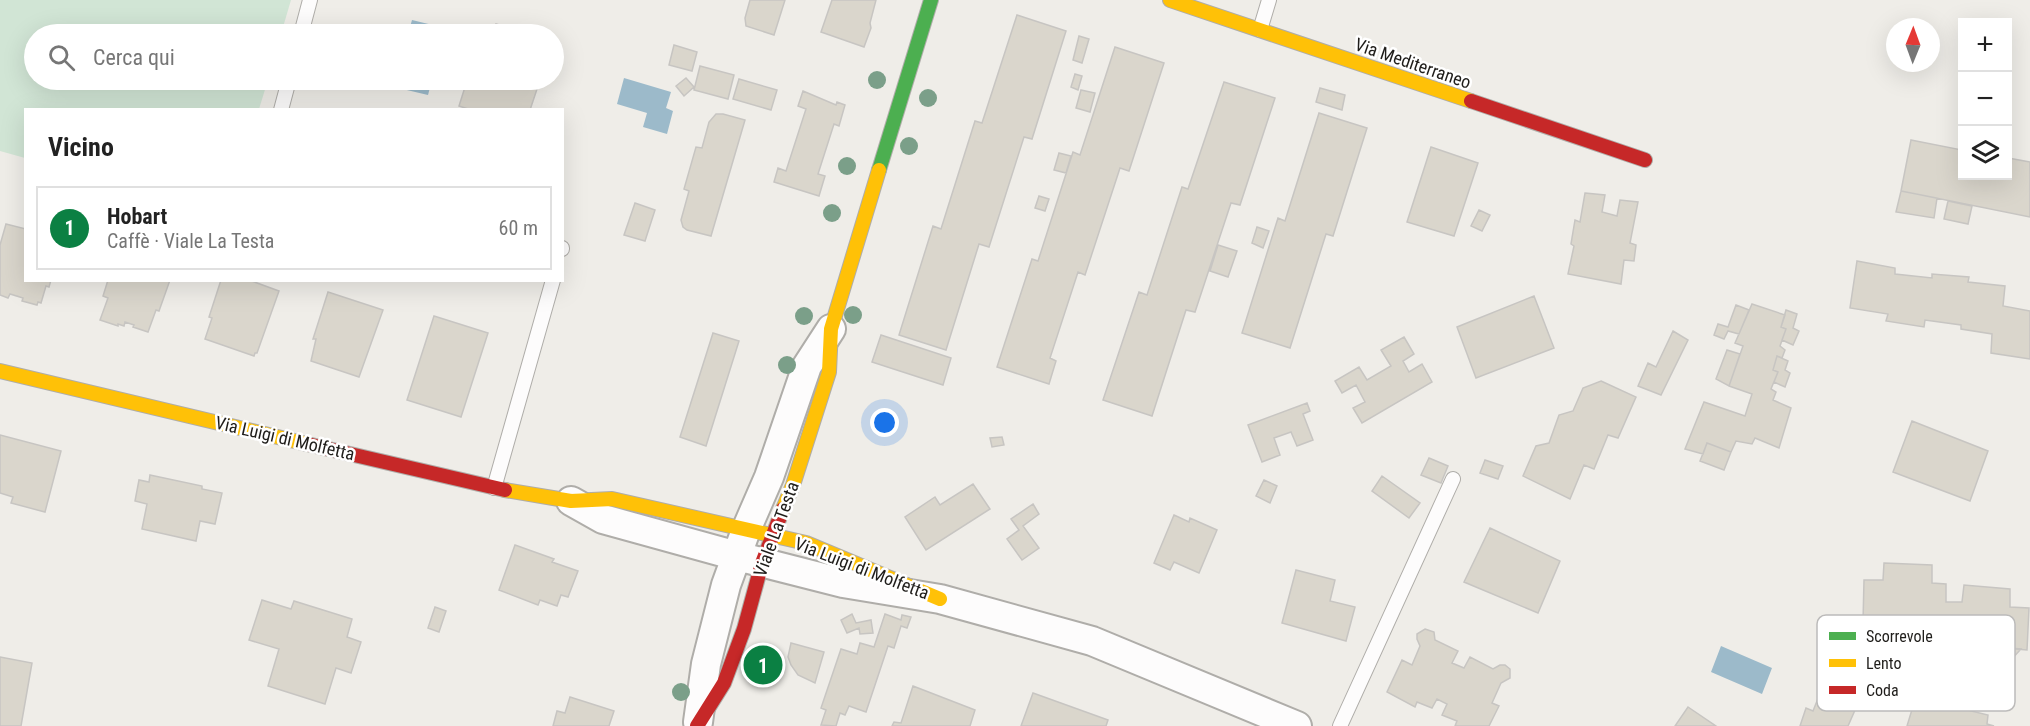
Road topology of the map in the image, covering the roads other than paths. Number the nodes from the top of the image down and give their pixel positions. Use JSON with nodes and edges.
{"nodes":[{"id":1,"x":310,"y":0,"type":"edge"},
{"id":2,"x":931,"y":0,"type":"edge"},
{"id":3,"x":1170,"y":0,"type":"edge"},
{"id":4,"x":1269,"y":0,"type":"edge"},
{"id":5,"x":304,"y":24,"type":"edge"},
{"id":6,"x":1260,"y":30,"type":"junction"},
{"id":7,"x":286,"y":90,"type":"edge"},
{"id":8,"x":281,"y":108,"type":"edge"},
{"id":9,"x":1645,"y":160,"type":"dead end"},
{"id":10,"x":552,"y":282,"type":"edge"},
{"id":11,"x":831,"y":329,"type":"joint"},
{"id":12,"x":0,"y":371,"type":"edge"},
{"id":13,"x":1453,"y":479,"type":"dead end"},
{"id":14,"x":494,"y":488,"type":"junction"},
{"id":15,"x":571,"y":501,"type":"junction"},
{"id":16,"x":760,"y":533,"type":"junction"},
{"id":17,"x":750,"y":560,"type":"junction"},
{"id":18,"x":940,"y":598,"type":"junction"},
{"id":19,"x":697,"y":724,"type":"edge"},
{"id":20,"x":1297,"y":726,"type":"edge"},
{"id":21,"x":1340,"y":726,"type":"edge"}],
"edges":[{"from":1,"to":5,"type":"lane"},
{"from":2,"to":11,"type":"street","name":"Viale La Testa"},
{"from":3,"to":6,"type":"street","name":"Via Mediterraneo"},
{"from":4,"to":6,"type":"lane"},
{"from":6,"to":9,"type":"street","name":"Via Mediterraneo"},
{"from":7,"to":8,"type":"lane"},
{"from":10,"to":14,"type":"lane"},
{"from":11,"to":16,"type":"street","name":"Viale La Testa"},
{"from":12,"to":14,"type":"street","name":"Via Luigi di Molfetta"},
{"from":13,"to":21,"type":"lane"},
{"from":14,"to":15,"type":"street","name":"Via Luigi di Molfetta"},
{"from":15,"to":16,"type":"street","name":"Via Luigi di Molfetta"},
{"from":15,"to":17,"type":"street","name":"Via Luigi di Molfetta"},
{"from":16,"to":17,"type":"street","name":"Viale La Testa"},
{"from":16,"to":18,"type":"street","name":"Via Luigi di Molfetta"},
{"from":17,"to":18,"type":"street","name":"Via Luigi di Molfetta"},
{"from":17,"to":19,"type":"street","name":"Viale La Testa"},
{"from":18,"to":20,"type":"street","name":"Via Luigi di Molfetta"}]}
